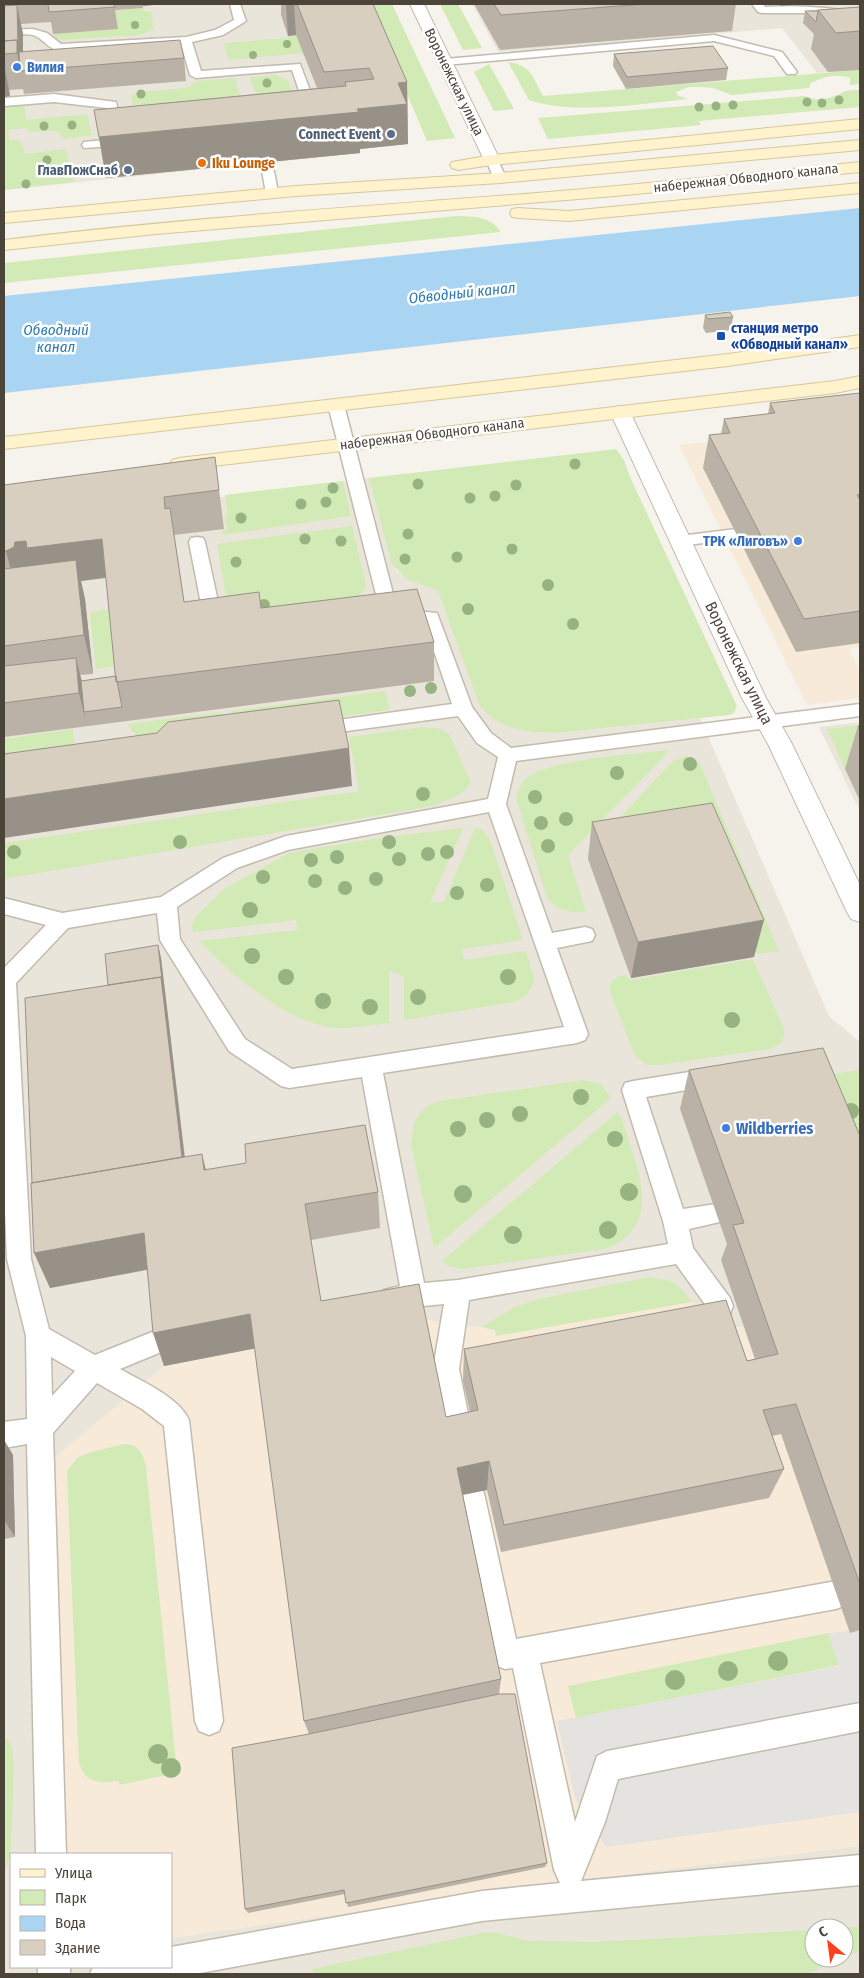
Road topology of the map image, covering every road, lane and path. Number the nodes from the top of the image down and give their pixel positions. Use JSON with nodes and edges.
{"nodes":[{"id":1,"x":235,"y":4,"type":"edge"},
{"id":2,"x":417,"y":4,"type":"edge"},
{"id":3,"x":757,"y":4,"type":"edge"},
{"id":4,"x":860,"y":16,"type":"edge"},
{"id":5,"x":4,"y":33,"type":"edge"},
{"id":6,"x":186,"y":40,"type":"junction"},
{"id":7,"x":445,"y":62,"type":"junction"},
{"id":8,"x":791,"y":72,"type":"dead end"},
{"id":9,"x":4,"y":102,"type":"edge"},
{"id":10,"x":299,"y":123,"type":"edge"},
{"id":11,"x":860,"y":124,"type":"edge"},
{"id":12,"x":139,"y":140,"type":"edge"},
{"id":13,"x":120,"y":142,"type":"junction"},
{"id":14,"x":88,"y":145,"type":"dead end"},
{"id":15,"x":860,"y":145,"type":"edge"},
{"id":16,"x":492,"y":160,"type":"junction"},
{"id":17,"x":860,"y":167,"type":"edge"},
{"id":18,"x":268,"y":171,"type":"dead end"},
{"id":19,"x":500,"y":178,"type":"junction"},
{"id":20,"x":860,"y":188,"type":"edge"},
{"id":21,"x":296,"y":191,"type":"junction"},
{"id":22,"x":272,"y":193,"type":"junction"},
{"id":23,"x":412,"y":207,"type":"junction"},
{"id":24,"x":4,"y":218,"type":"edge"},
{"id":25,"x":4,"y":245,"type":"edge"},
{"id":26,"x":860,"y":341,"type":"edge"},
{"id":27,"x":860,"y":382,"type":"edge"},
{"id":28,"x":336,"y":405,"type":"junction"},
{"id":29,"x":620,"y":412,"type":"junction"},
{"id":30,"x":4,"y":443,"type":"edge"},
{"id":31,"x":347,"y":444,"type":"junction"},
{"id":32,"x":161,"y":466,"type":"edge"},
{"id":33,"x":736,"y":534,"type":"dead end"},
{"id":34,"x":680,"y":541,"type":"junction"},
{"id":35,"x":197,"y":542,"type":"dead end"},
{"id":36,"x":390,"y":614,"type":"junction"},
{"id":37,"x":371,"y":616,"type":"edge"},
{"id":38,"x":239,"y":622,"type":"edge"},
{"id":39,"x":463,"y":709,"type":"junction"},
{"id":40,"x":860,"y":710,"type":"edge"},
{"id":41,"x":768,"y":722,"type":"junction"},
{"id":42,"x":297,"y":732,"type":"edge"},
{"id":43,"x":508,"y":755,"type":"junction"},
{"id":44,"x":496,"y":804,"type":"junction"},
{"id":45,"x":166,"y":904,"type":"junction"},
{"id":46,"x":4,"y":906,"type":"edge"},
{"id":47,"x":860,"y":912,"type":"edge"},
{"id":48,"x":62,"y":921,"type":"junction"},
{"id":49,"x":585,"y":935,"type":"dead end"},
{"id":50,"x":544,"y":942,"type":"junction"},
{"id":51,"x":4,"y":981,"type":"edge"},
{"id":52,"x":371,"y":1066,"type":"junction"},
{"id":53,"x":730,"y":1074,"type":"edge"},
{"id":54,"x":716,"y":1214,"type":"dead end"},
{"id":55,"x":675,"y":1221,"type":"junction"},
{"id":56,"x":682,"y":1252,"type":"junction"},
{"id":57,"x":458,"y":1291,"type":"junction"},
{"id":58,"x":414,"y":1294,"type":"junction"},
{"id":59,"x":368,"y":1303,"type":"edge"},
{"id":60,"x":721,"y":1306,"type":"edge"},
{"id":61,"x":38,"y":1336,"type":"junction"},
{"id":62,"x":162,"y":1340,"type":"edge"},
{"id":63,"x":95,"y":1367,"type":"junction"},
{"id":64,"x":40,"y":1428,"type":"junction"},
{"id":65,"x":4,"y":1435,"type":"edge"},
{"id":66,"x":462,"y":1444,"type":"edge"},
{"id":67,"x":472,"y":1493,"type":"edge"},
{"id":68,"x":836,"y":1595,"type":"dead end"},
{"id":69,"x":524,"y":1652,"type":"junction"},
{"id":70,"x":860,"y":1717,"type":"edge"},
{"id":71,"x":209,"y":1721,"type":"dead end"},
{"id":72,"x":51,"y":1853,"type":"edge"},
{"id":73,"x":860,"y":1870,"type":"edge"},
{"id":74,"x":572,"y":1883,"type":"junction"},
{"id":75,"x":172,"y":1963,"type":"edge"},
{"id":76,"x":142,"y":1968,"type":"edge"},
{"id":77,"x":106,"y":1974,"type":"edge"}],
"edges":[{"from":1,"to":6,"type":"lane"},
{"from":2,"to":7,"type":"street","name":"Воронежская улица"},
{"from":3,"to":4,"type":"lane"},
{"from":5,"to":6,"type":"lane"},
{"from":6,"to":10,"type":"lane"},
{"from":7,"to":8,"type":"lane"},
{"from":7,"to":16,"type":"street","name":"Воронежская улица"},
{"from":9,"to":13,"type":"lane"},
{"from":11,"to":16,"type":"main road"},
{"from":12,"to":13,"type":"lane"},
{"from":13,"to":14,"type":"lane"},
{"from":15,"to":19,"type":"main road","name":"набережная Обводного канала"},
{"from":16,"to":19,"type":"lane"},
{"from":16,"to":21,"type":"main road"},
{"from":17,"to":23,"type":"main road","name":"набережная Обводного канала"},
{"from":18,"to":22,"type":"lane"},
{"from":19,"to":21,"type":"main road","name":"набережная Обводного канала"},
{"from":20,"to":23,"type":"main road"},
{"from":21,"to":22,"type":"main road","name":"набережная Обводного канала"},
{"from":22,"to":24,"type":"main road","name":"набережная Обводного канала"},
{"from":23,"to":25,"type":"main road","name":"набережная Обводного канала"},
{"from":26,"to":28,"type":"main road"},
{"from":27,"to":29,"type":"main road","name":"набережная Обводного канала"},
{"from":28,"to":30,"type":"main road"},
{"from":28,"to":31,"type":"lane"},
{"from":29,"to":31,"type":"main road","name":"набережная Обводного канала"},
{"from":29,"to":34,"type":"street","name":"Воронежская улица"},
{"from":31,"to":32,"type":"main road","name":"набережная Обводного канала"},
{"from":31,"to":36,"type":"lane"},
{"from":33,"to":34,"type":"lane"},
{"from":34,"to":41,"type":"street","name":"Воронежская улица"},
{"from":35,"to":38,"type":"lane"},
{"from":36,"to":37,"type":"lane"},
{"from":36,"to":39,"type":"lane"},
{"from":39,"to":42,"type":"lane"},
{"from":39,"to":43,"type":"lane"},
{"from":40,"to":41,"type":"lane"},
{"from":41,"to":43,"type":"lane"},
{"from":41,"to":47,"type":"street","name":"Воронежская улица"},
{"from":43,"to":44,"type":"lane"},
{"from":44,"to":45,"type":"lane"},
{"from":44,"to":50,"type":"lane"},
{"from":45,"to":48,"type":"lane"},
{"from":45,"to":52,"type":"lane"},
{"from":46,"to":48,"type":"lane"},
{"from":48,"to":51,"type":"lane"},
{"from":49,"to":50,"type":"lane"},
{"from":50,"to":52,"type":"lane"},
{"from":51,"to":61,"type":"lane"},
{"from":52,"to":58,"type":"lane"},
{"from":53,"to":55,"type":"lane"},
{"from":54,"to":55,"type":"lane"},
{"from":55,"to":56,"type":"lane"},
{"from":56,"to":57,"type":"lane"},
{"from":56,"to":60,"type":"lane"},
{"from":57,"to":58,"type":"lane"},
{"from":57,"to":66,"type":"lane"},
{"from":58,"to":59,"type":"lane"},
{"from":61,"to":63,"type":"lane"},
{"from":61,"to":64,"type":"lane"},
{"from":62,"to":63,"type":"lane"},
{"from":63,"to":64,"type":"lane"},
{"from":63,"to":71,"type":"lane"},
{"from":64,"to":65,"type":"lane"},
{"from":64,"to":72,"type":"lane"},
{"from":67,"to":69,"type":"lane"},
{"from":68,"to":69,"type":"lane"},
{"from":69,"to":74,"type":"lane"},
{"from":70,"to":74,"type":"lane"},
{"from":73,"to":74,"type":"lane"},
{"from":74,"to":75,"type":"lane"},
{"from":76,"to":77,"type":"lane"}]}
